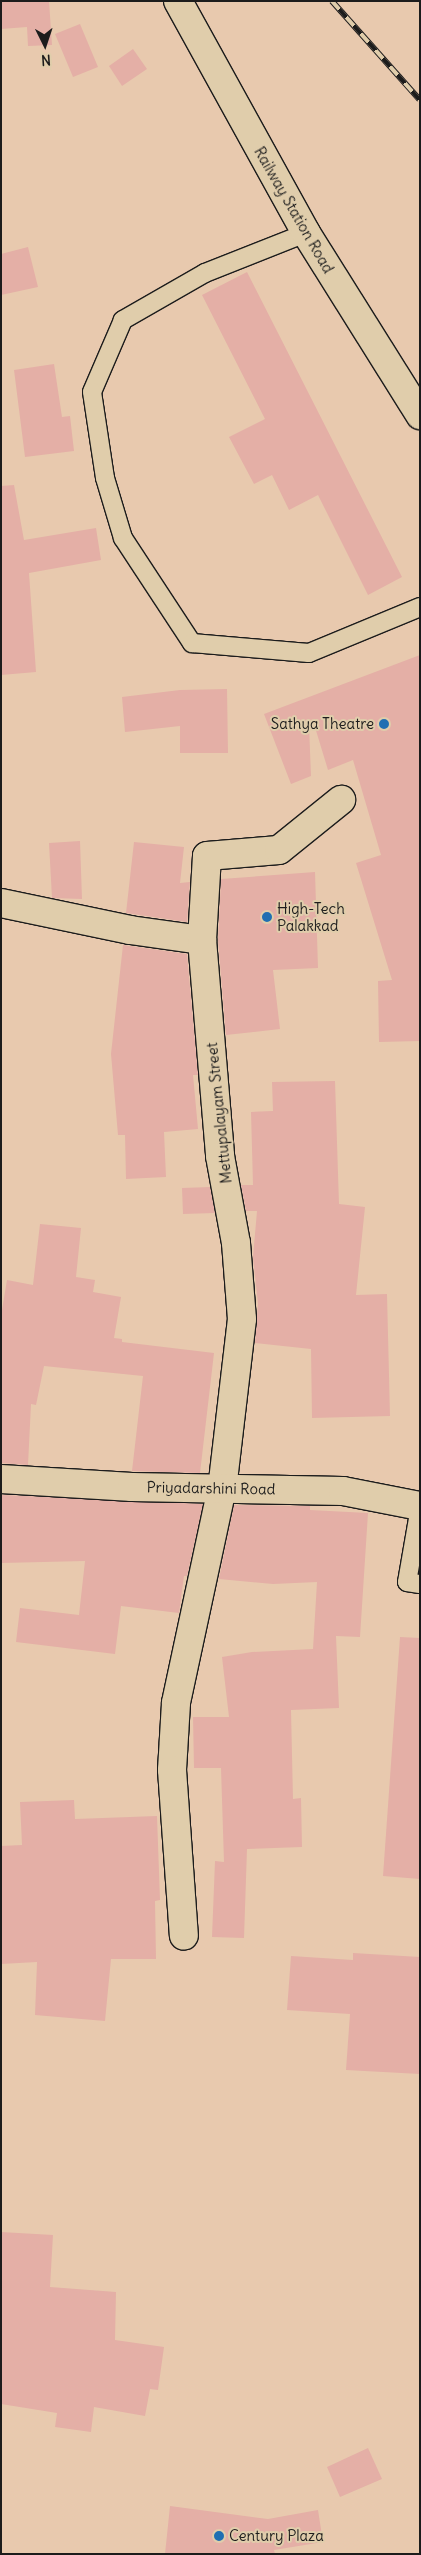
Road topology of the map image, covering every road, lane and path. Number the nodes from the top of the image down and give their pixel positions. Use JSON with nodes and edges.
{"nodes":[{"id":1,"x":178,"y":1,"type":"edge"},
{"id":2,"x":306,"y":233,"type":"junction"},
{"id":3,"x":420,"y":414,"type":"edge"},
{"id":4,"x":420,"y":607,"type":"edge"},
{"id":5,"x":341,"y":800,"type":"dead end"},
{"id":6,"x":1,"y":903,"type":"edge"},
{"id":7,"x":202,"y":940,"type":"junction"},
{"id":8,"x":1,"y":1479,"type":"edge"},
{"id":9,"x":222,"y":1488,"type":"junction"},
{"id":10,"x":420,"y":1507,"type":"edge"},
{"id":11,"x":420,"y":1584,"type":"edge"},
{"id":12,"x":184,"y":1936,"type":"dead end"}],
"edges":[{"from":1,"to":2,"type":"street","name":"Railway Station Road"},
{"from":2,"to":3,"type":"street","name":"Railway Station Road"},
{"from":2,"to":4,"type":"lane"},
{"from":5,"to":7,"type":"street","name":"Mettupalayam Street"},
{"from":6,"to":7,"type":"street"},
{"from":7,"to":9,"type":"street","name":"Mettupalayam Street"},
{"from":8,"to":9,"type":"street","name":"Priyadarshini Road"},
{"from":9,"to":10,"type":"street","name":"Priyadarshini Road"},
{"from":9,"to":12,"type":"street","name":"Mettupalayam Street"},
{"from":10,"to":11,"type":"lane"}]}
